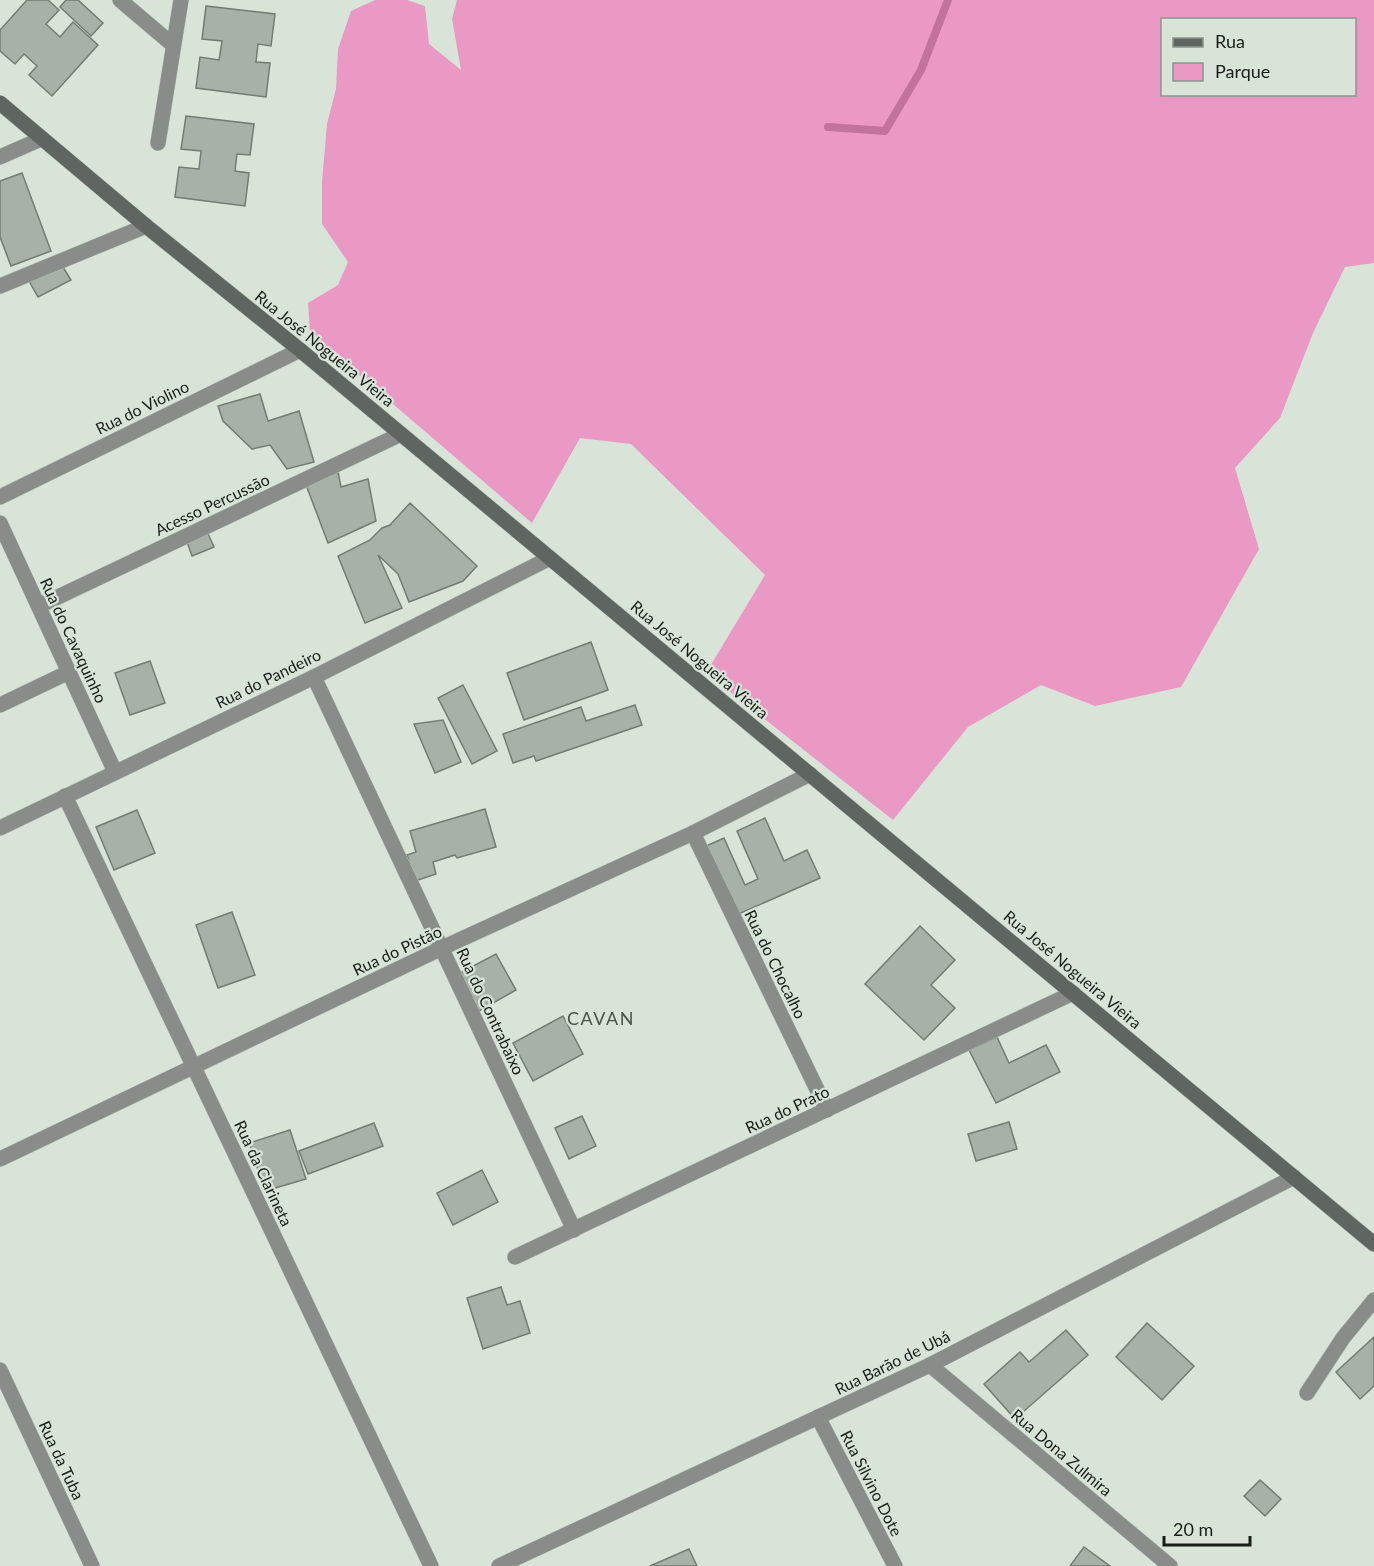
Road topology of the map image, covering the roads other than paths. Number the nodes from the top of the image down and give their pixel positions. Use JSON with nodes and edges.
{"nodes":[{"id":1,"x":120,"y":0,"type":"edge"},
{"id":2,"x":181,"y":0,"type":"edge"},
{"id":3,"x":173,"y":45,"type":"junction"},
{"id":4,"x":0,"y":103,"type":"edge"},
{"id":5,"x":41,"y":139,"type":"junction"},
{"id":6,"x":158,"y":143,"type":"dead end"},
{"id":7,"x":0,"y":157,"type":"edge"},
{"id":8,"x":146,"y":226,"type":"junction"},
{"id":9,"x":0,"y":286,"type":"edge"},
{"id":10,"x":300,"y":350,"type":"junction"},
{"id":11,"x":401,"y":434,"type":"junction"},
{"id":12,"x":0,"y":497,"type":"edge"},
{"id":13,"x":0,"y":523,"type":"edge"},
{"id":14,"x":550,"y":558,"type":"junction"},
{"id":15,"x":39,"y":606,"type":"junction"},
{"id":16,"x":69,"y":672,"type":"junction"},
{"id":17,"x":314,"y":677,"type":"junction"},
{"id":18,"x":0,"y":705,"type":"edge"},
{"id":19,"x":116,"y":772,"type":"junction"},
{"id":20,"x":810,"y":774,"type":"junction"},
{"id":21,"x":65,"y":796,"type":"junction"},
{"id":22,"x":0,"y":828,"type":"edge"},
{"id":23,"x":693,"y":833,"type":"junction"},
{"id":24,"x":442,"y":948,"type":"junction"},
{"id":25,"x":1073,"y":993,"type":"junction"},
{"id":26,"x":194,"y":1066,"type":"junction"},
{"id":27,"x":827,"y":1110,"type":"junction"},
{"id":28,"x":0,"y":1159,"type":"edge"},
{"id":29,"x":1294,"y":1177,"type":"junction"},
{"id":30,"x":574,"y":1230,"type":"junction"},
{"id":31,"x":1374,"y":1244,"type":"edge"},
{"id":32,"x":515,"y":1257,"type":"dead end"},
{"id":33,"x":1374,"y":1300,"type":"edge"},
{"id":34,"x":930,"y":1365,"type":"junction"},
{"id":35,"x":0,"y":1370,"type":"edge"},
{"id":36,"x":1307,"y":1393,"type":"dead end"},
{"id":37,"x":818,"y":1418,"type":"junction"},
{"id":38,"x":92,"y":1566,"type":"edge"},
{"id":39,"x":431,"y":1566,"type":"edge"},
{"id":40,"x":499,"y":1566,"type":"edge"},
{"id":41,"x":895,"y":1566,"type":"edge"},
{"id":42,"x":1170,"y":1566,"type":"edge"}],
"edges":[{"from":1,"to":3,"type":"street"},
{"from":2,"to":3,"type":"street"},
{"from":3,"to":6,"type":"street"},
{"from":4,"to":5,"type":"main road","name":"Rua José Nogueira Vieira"},
{"from":5,"to":7,"type":"street"},
{"from":5,"to":8,"type":"main road","name":"Rua José Nogueira Vieira"},
{"from":8,"to":9,"type":"street"},
{"from":8,"to":10,"type":"main road","name":"Rua José Nogueira Vieira"},
{"from":10,"to":11,"type":"main road","name":"Rua José Nogueira Vieira"},
{"from":10,"to":12,"type":"street","name":"Rua do Violino"},
{"from":11,"to":14,"type":"main road","name":"Rua José Nogueira Vieira"},
{"from":11,"to":15,"type":"street","name":"Acesso Percussão"},
{"from":13,"to":15,"type":"street","name":"Rua do Cavaquinho"},
{"from":14,"to":17,"type":"street","name":"Rua do Pandeiro"},
{"from":14,"to":20,"type":"main road","name":"Rua José Nogueira Vieira"},
{"from":15,"to":16,"type":"street","name":"Rua do Cavaquinho"},
{"from":16,"to":18,"type":"street"},
{"from":16,"to":19,"type":"street","name":"Rua do Cavaquinho"},
{"from":17,"to":19,"type":"street","name":"Rua do Pandeiro"},
{"from":17,"to":24,"type":"street","name":"Rua do Contrabaixo"},
{"from":19,"to":21,"type":"street","name":"Rua do Pandeiro"},
{"from":20,"to":23,"type":"street","name":"Rua do Pistão"},
{"from":20,"to":25,"type":"main road","name":"Rua José Nogueira Vieira"},
{"from":21,"to":22,"type":"street","name":"Rua do Pandeiro"},
{"from":21,"to":26,"type":"street","name":"Rua da Clarineta"},
{"from":23,"to":24,"type":"street","name":"Rua do Pistão"},
{"from":23,"to":27,"type":"street","name":"Rua do Chocalho"},
{"from":24,"to":26,"type":"street","name":"Rua do Pistão"},
{"from":24,"to":30,"type":"street","name":"Rua do Contrabaixo"},
{"from":25,"to":27,"type":"street","name":"Rua do Prato"},
{"from":25,"to":29,"type":"main road","name":"Rua José Nogueira Vieira"},
{"from":26,"to":28,"type":"street","name":"Rua do Pistão"},
{"from":26,"to":39,"type":"street","name":"Rua da Clarineta"},
{"from":27,"to":30,"type":"street","name":"Rua do Prato"},
{"from":29,"to":31,"type":"main road","name":"Rua José Nogueira Vieira"},
{"from":29,"to":34,"type":"street","name":"Rua Barão de Ubá"},
{"from":30,"to":32,"type":"street","name":"Rua do Prato"},
{"from":33,"to":36,"type":"street"},
{"from":34,"to":37,"type":"street","name":"Rua Barão de Ubá"},
{"from":34,"to":42,"type":"street","name":"Rua Dona Zulmira"},
{"from":35,"to":38,"type":"street","name":"Rua da Tuba"},
{"from":37,"to":40,"type":"street","name":"Rua Barão de Ubá"},
{"from":37,"to":41,"type":"street","name":"Rua Silvino Dote"}]}
